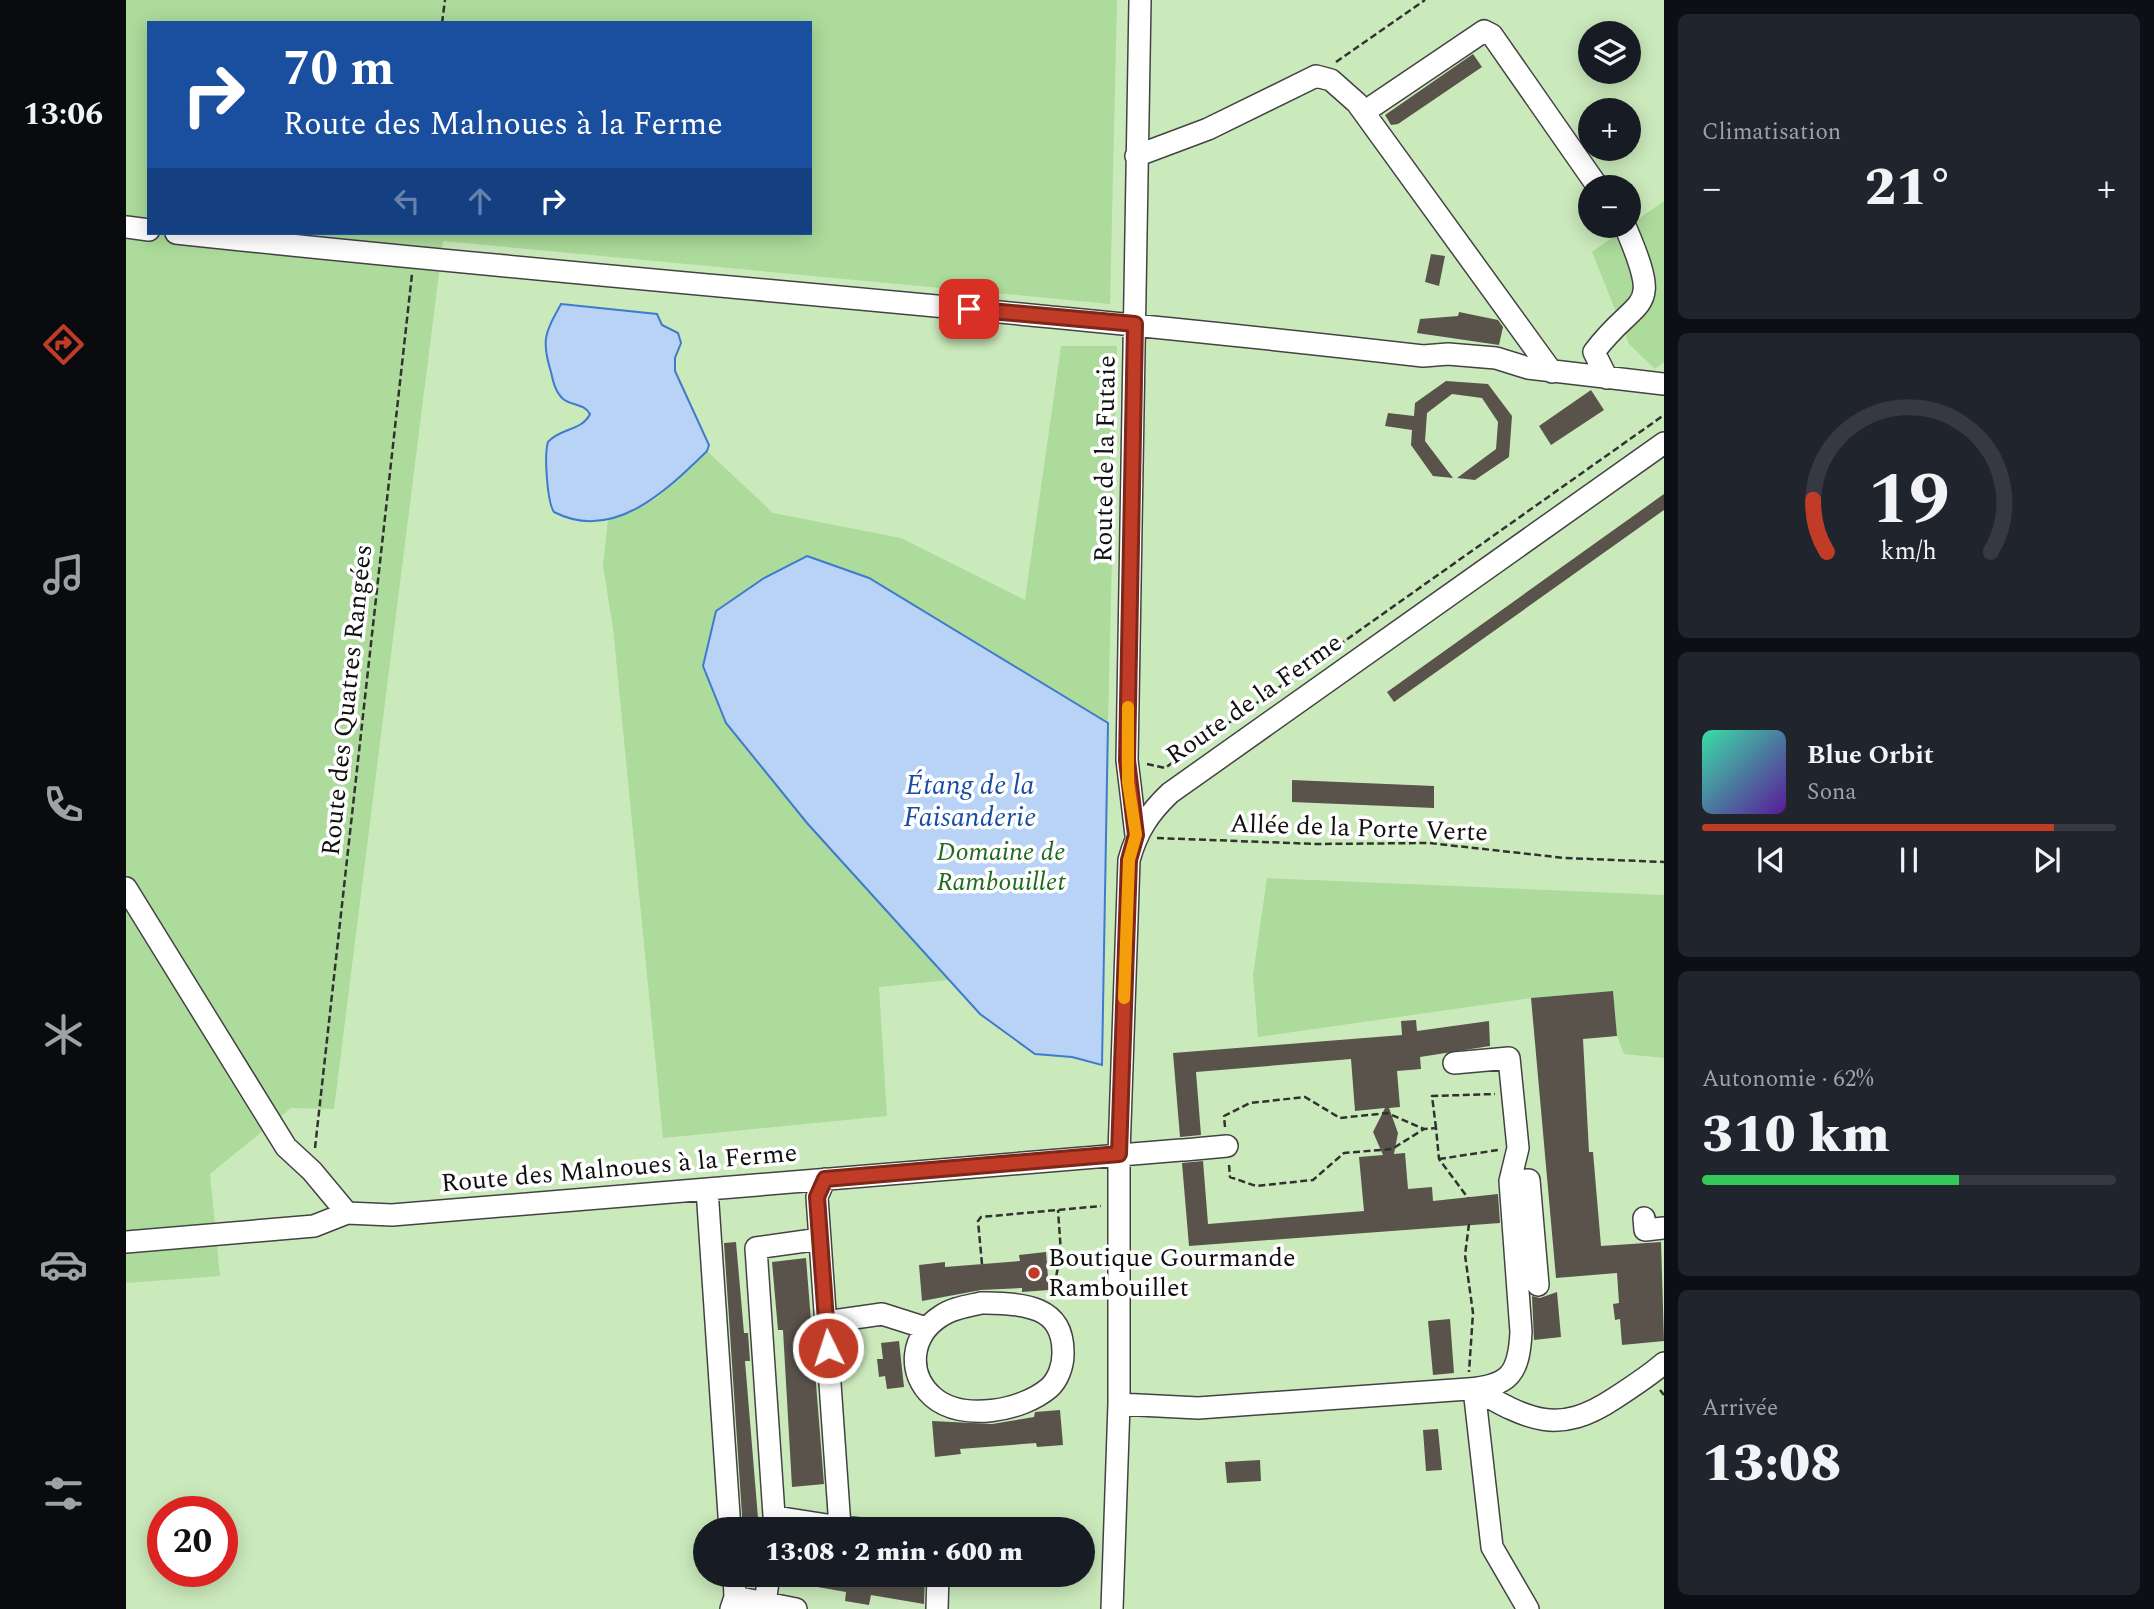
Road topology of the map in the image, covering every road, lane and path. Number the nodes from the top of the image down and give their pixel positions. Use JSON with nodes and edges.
{"nodes":[{"id":1,"x":445,"y":0,"type":"edge"},
{"id":2,"x":1140,"y":0,"type":"edge"},
{"id":3,"x":1425,"y":0,"type":"edge"},
{"id":4,"x":442,"y":21,"type":"edge"},
{"id":5,"x":1317,"y":76,"type":"junction"},
{"id":6,"x":1364,"y":112,"type":"junction"},
{"id":7,"x":1136,"y":156,"type":"junction"},
{"id":8,"x":1590,"y":175,"type":"edge"},
{"id":9,"x":126,"y":227,"type":"edge"},
{"id":10,"x":147,"y":230,"type":"edge"},
{"id":11,"x":194,"y":235,"type":"edge"},
{"id":12,"x":1632,"y":238,"type":"edge"},
{"id":13,"x":414,"y":259,"type":"junction"},
{"id":14,"x":1135,"y":324,"type":"junction"},
{"id":15,"x":1552,"y":372,"type":"junction"},
{"id":16,"x":1607,"y":377,"type":"junction"},
{"id":17,"x":1664,"y":384,"type":"edge"},
{"id":18,"x":1664,"y":415,"type":"edge"},
{"id":19,"x":1664,"y":443,"type":"edge"},
{"id":20,"x":1127,"y":760,"type":"junction"},
{"id":21,"x":1136,"y":835,"type":"junction"},
{"id":22,"x":1664,"y":862,"type":"edge"},
{"id":23,"x":126,"y":888,"type":"edge"},
{"id":24,"x":1454,"y":1063,"type":"dead end"},
{"id":25,"x":1491,"y":1095,"type":"dead end"},
{"id":26,"x":1436,"y":1128,"type":"junction"},
{"id":27,"x":1424,"y":1129,"type":"junction"},
{"id":28,"x":1227,"y":1146,"type":"junction"},
{"id":29,"x":1495,"y":1151,"type":"dead end"},
{"id":30,"x":1119,"y":1154,"type":"junction"},
{"id":31,"x":1439,"y":1159,"type":"junction"},
{"id":32,"x":312,"y":1171,"type":"junction"},
{"id":33,"x":825,"y":1179,"type":"junction"},
{"id":34,"x":1510,"y":1181,"type":"junction"},
{"id":35,"x":707,"y":1189,"type":"junction"},
{"id":36,"x":1468,"y":1198,"type":"dead end"},
{"id":37,"x":1058,"y":1210,"type":"junction"},
{"id":38,"x":347,"y":1213,"type":"junction"},
{"id":39,"x":1120,"y":1214,"type":"junction"},
{"id":40,"x":1644,"y":1217,"type":"dead end"},
{"id":41,"x":1469,"y":1224,"type":"dead end"},
{"id":42,"x":1664,"y":1228,"type":"edge"},
{"id":43,"x":820,"y":1239,"type":"junction"},
{"id":44,"x":126,"y":1242,"type":"edge"},
{"id":45,"x":982,"y":1264,"type":"dead end"},
{"id":46,"x":1538,"y":1285,"type":"dead end"},
{"id":47,"x":1045,"y":1312,"type":"junction"},
{"id":48,"x":826,"y":1322,"type":"junction"},
{"id":49,"x":926,"y":1328,"type":"junction"},
{"id":50,"x":1664,"y":1363,"type":"edge"},
{"id":51,"x":1471,"y":1389,"type":"junction"},
{"id":52,"x":1119,"y":1404,"type":"junction"},
{"id":53,"x":729,"y":1517,"type":"edge"},
{"id":54,"x":775,"y":1517,"type":"edge"},
{"id":55,"x":839,"y":1517,"type":"edge"},
{"id":56,"x":767,"y":1587,"type":"edge"},
{"id":57,"x":938,"y":1587,"type":"edge"},
{"id":58,"x":733,"y":1603,"type":"edge"},
{"id":59,"x":765,"y":1603,"type":"junction"},
{"id":60,"x":796,"y":1609,"type":"edge"},
{"id":61,"x":937,"y":1609,"type":"edge"},
{"id":62,"x":1112,"y":1609,"type":"edge"},
{"id":63,"x":1528,"y":1609,"type":"edge"}],
"edges":[{"from":1,"to":4,"type":"path"},
{"from":2,"to":7,"type":"street","name":"Route de la Futaie"},
{"from":3,"to":5,"type":"path"},
{"from":5,"to":6,"type":"street"},
{"from":5,"to":7,"type":"street"},
{"from":6,"to":8,"type":"street"},
{"from":6,"to":15,"type":"street"},
{"from":7,"to":14,"type":"street","name":"Route de la Futaie"},
{"from":9,"to":10,"type":"street"},
{"from":11,"to":13,"type":"street"},
{"from":12,"to":16,"type":"street"},
{"from":13,"to":14,"type":"street"},
{"from":13,"to":32,"type":"path","name":"Route des Quatres Rangées"},
{"from":14,"to":15,"type":"street"},
{"from":14,"to":20,"type":"street","name":"Route de la Futaie"},
{"from":15,"to":16,"type":"street"},
{"from":16,"to":17,"type":"street"},
{"from":18,"to":20,"type":"path"},
{"from":19,"to":21,"type":"street","name":"Route de la Ferme"},
{"from":20,"to":21,"type":"street","name":"Route de la Futaie"},
{"from":21,"to":22,"type":"path","name":"Allée de la Porte Verte"},
{"from":21,"to":30,"type":"street","name":"Route de la Ferme"},
{"from":23,"to":32,"type":"street"},
{"from":24,"to":34,"type":"street"},
{"from":25,"to":26,"type":"path"},
{"from":26,"to":27,"type":"path"},
{"from":26,"to":31,"type":"path"},
{"from":27,"to":28,"type":"path"},
{"from":27,"to":28,"type":"path"},
{"from":28,"to":30,"type":"street","name":"Route des Malnoues à la Ferme"},
{"from":29,"to":31,"type":"path"},
{"from":30,"to":33,"type":"street","name":"Route des Malnoues à la Ferme"},
{"from":30,"to":39,"type":"street","name":"Route de la Ferme"},
{"from":31,"to":36,"type":"path"},
{"from":32,"to":38,"type":"street"},
{"from":33,"to":35,"type":"street","name":"Route des Malnoues à la Ferme"},
{"from":33,"to":43,"type":"street"},
{"from":34,"to":46,"type":"street"},
{"from":34,"to":51,"type":"street"},
{"from":35,"to":38,"type":"street","name":"Route des Malnoues à la Ferme"},
{"from":35,"to":53,"type":"street"},
{"from":37,"to":39,"type":"path"},
{"from":37,"to":45,"type":"path"},
{"from":37,"to":47,"type":"path"},
{"from":38,"to":44,"type":"street","name":"Route des Malnoues à la Ferme"},
{"from":39,"to":52,"type":"street","name":"Route de la Ferme"},
{"from":40,"to":42,"type":"street"},
{"from":41,"to":51,"type":"path"},
{"from":43,"to":48,"type":"street"},
{"from":43,"to":54,"type":"street"},
{"from":47,"to":49,"type":"street"},
{"from":47,"to":49,"type":"street"},
{"from":48,"to":49,"type":"street"},
{"from":48,"to":55,"type":"street"},
{"from":50,"to":51,"type":"street"},
{"from":51,"to":52,"type":"street"},
{"from":51,"to":63,"type":"street"},
{"from":52,"to":62,"type":"street","name":"Route de la Ferme"},
{"from":56,"to":59,"type":"street"},
{"from":57,"to":61,"type":"street"},
{"from":58,"to":59,"type":"street"},
{"from":59,"to":60,"type":"street"}]}
